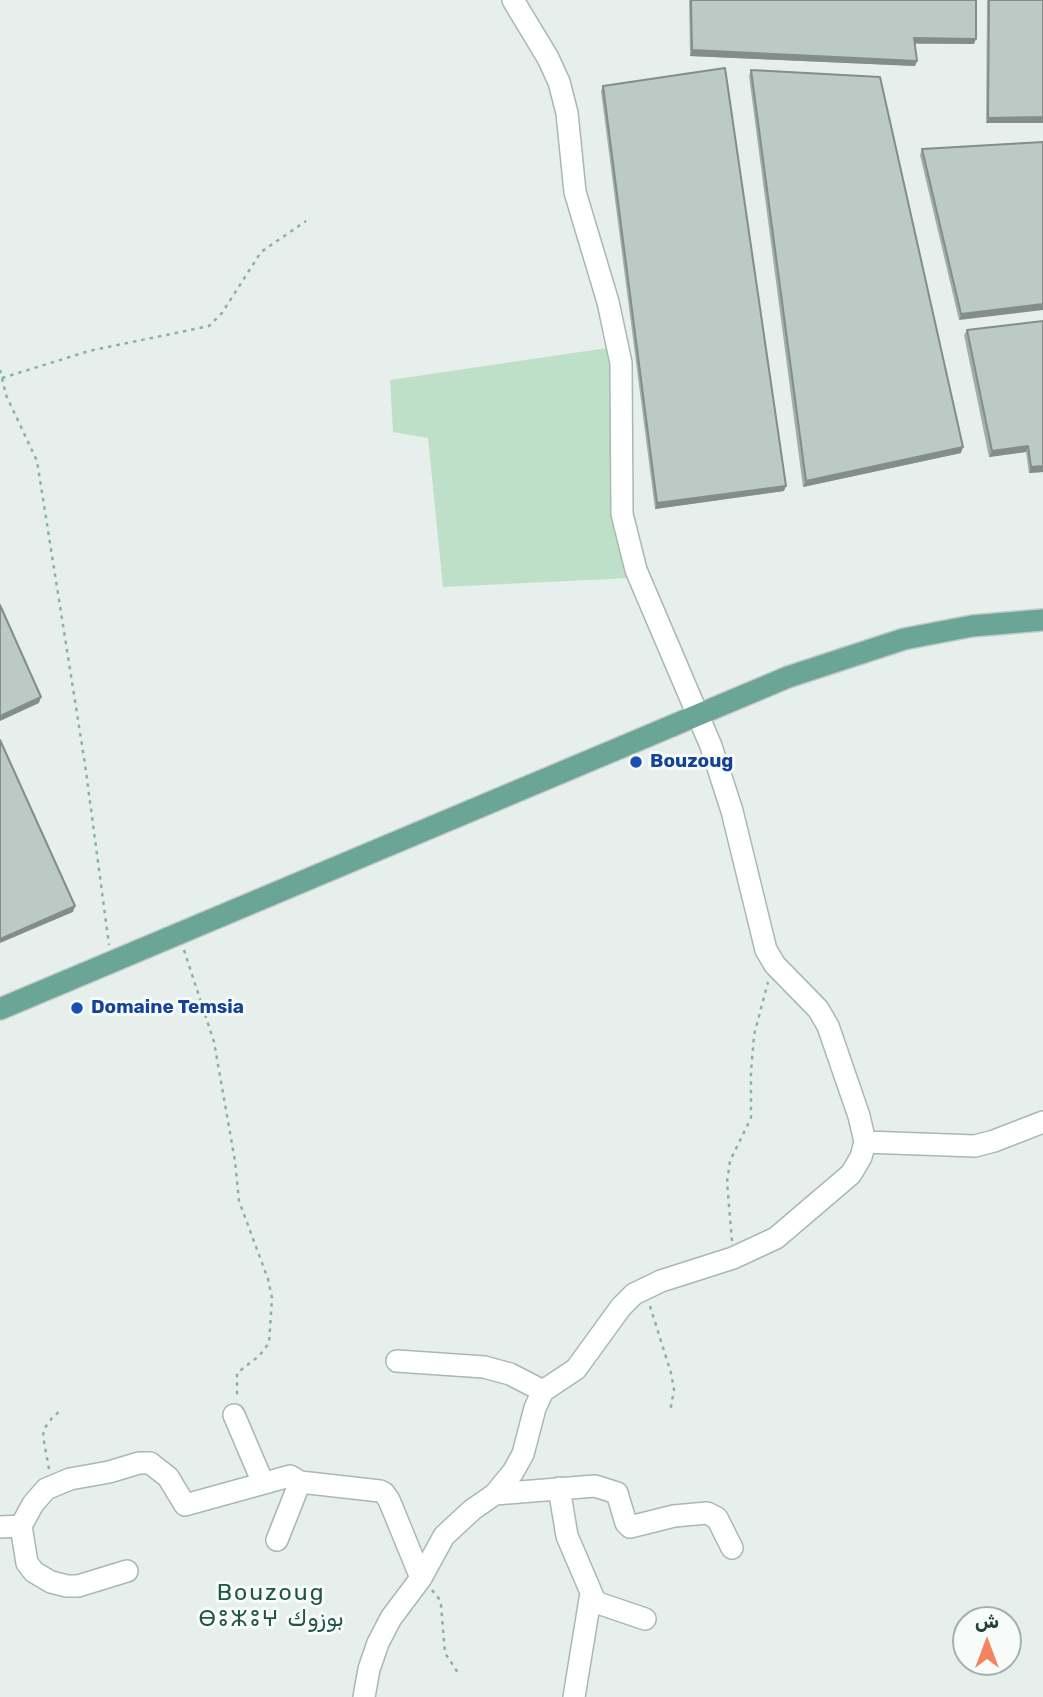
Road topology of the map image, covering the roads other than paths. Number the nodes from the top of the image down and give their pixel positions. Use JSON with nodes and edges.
{"nodes":[{"id":1,"x":513,"y":0,"type":"edge"},
{"id":2,"x":1043,"y":620,"type":"edge"},
{"id":3,"x":698,"y":715,"type":"junction"},
{"id":4,"x":0,"y":1009,"type":"edge"},
{"id":5,"x":1043,"y":1122,"type":"edge"},
{"id":6,"x":865,"y":1142,"type":"junction"},
{"id":7,"x":397,"y":1360,"type":"dead end"},
{"id":8,"x":543,"y":1391,"type":"junction"},
{"id":9,"x":234,"y":1415,"type":"road end"},
{"id":10,"x":300,"y":1482,"type":"junction"},
{"id":11,"x":263,"y":1483,"type":"junction"},
{"id":12,"x":559,"y":1488,"type":"junction"},
{"id":13,"x":495,"y":1494,"type":"junction"},
{"id":14,"x":10,"y":1526,"type":"edge"},
{"id":15,"x":277,"y":1540,"type":"dead end"},
{"id":16,"x":732,"y":1548,"type":"dead end"},
{"id":17,"x":127,"y":1571,"type":"dead end"},
{"id":18,"x":421,"y":1578,"type":"junction"},
{"id":19,"x":591,"y":1594,"type":"junction"},
{"id":20,"x":645,"y":1619,"type":"dead end"},
{"id":21,"x":364,"y":1697,"type":"edge"},
{"id":22,"x":575,"y":1697,"type":"edge"}],
"edges":[{"from":1,"to":3,"type":"street"},
{"from":2,"to":3,"type":"main road"},
{"from":3,"to":4,"type":"main road"},
{"from":3,"to":6,"type":"street"},
{"from":5,"to":6,"type":"street"},
{"from":6,"to":8,"type":"street"},
{"from":7,"to":8,"type":"street"},
{"from":8,"to":13,"type":"street"},
{"from":9,"to":11,"type":"street"},
{"from":10,"to":11,"type":"street"},
{"from":10,"to":15,"type":"street"},
{"from":10,"to":18,"type":"street"},
{"from":11,"to":14,"type":"street"},
{"from":12,"to":13,"type":"street"},
{"from":12,"to":16,"type":"street"},
{"from":12,"to":19,"type":"street"},
{"from":13,"to":18,"type":"street"},
{"from":14,"to":17,"type":"street"},
{"from":18,"to":21,"type":"street"},
{"from":19,"to":20,"type":"street"},
{"from":19,"to":22,"type":"street"}]}
